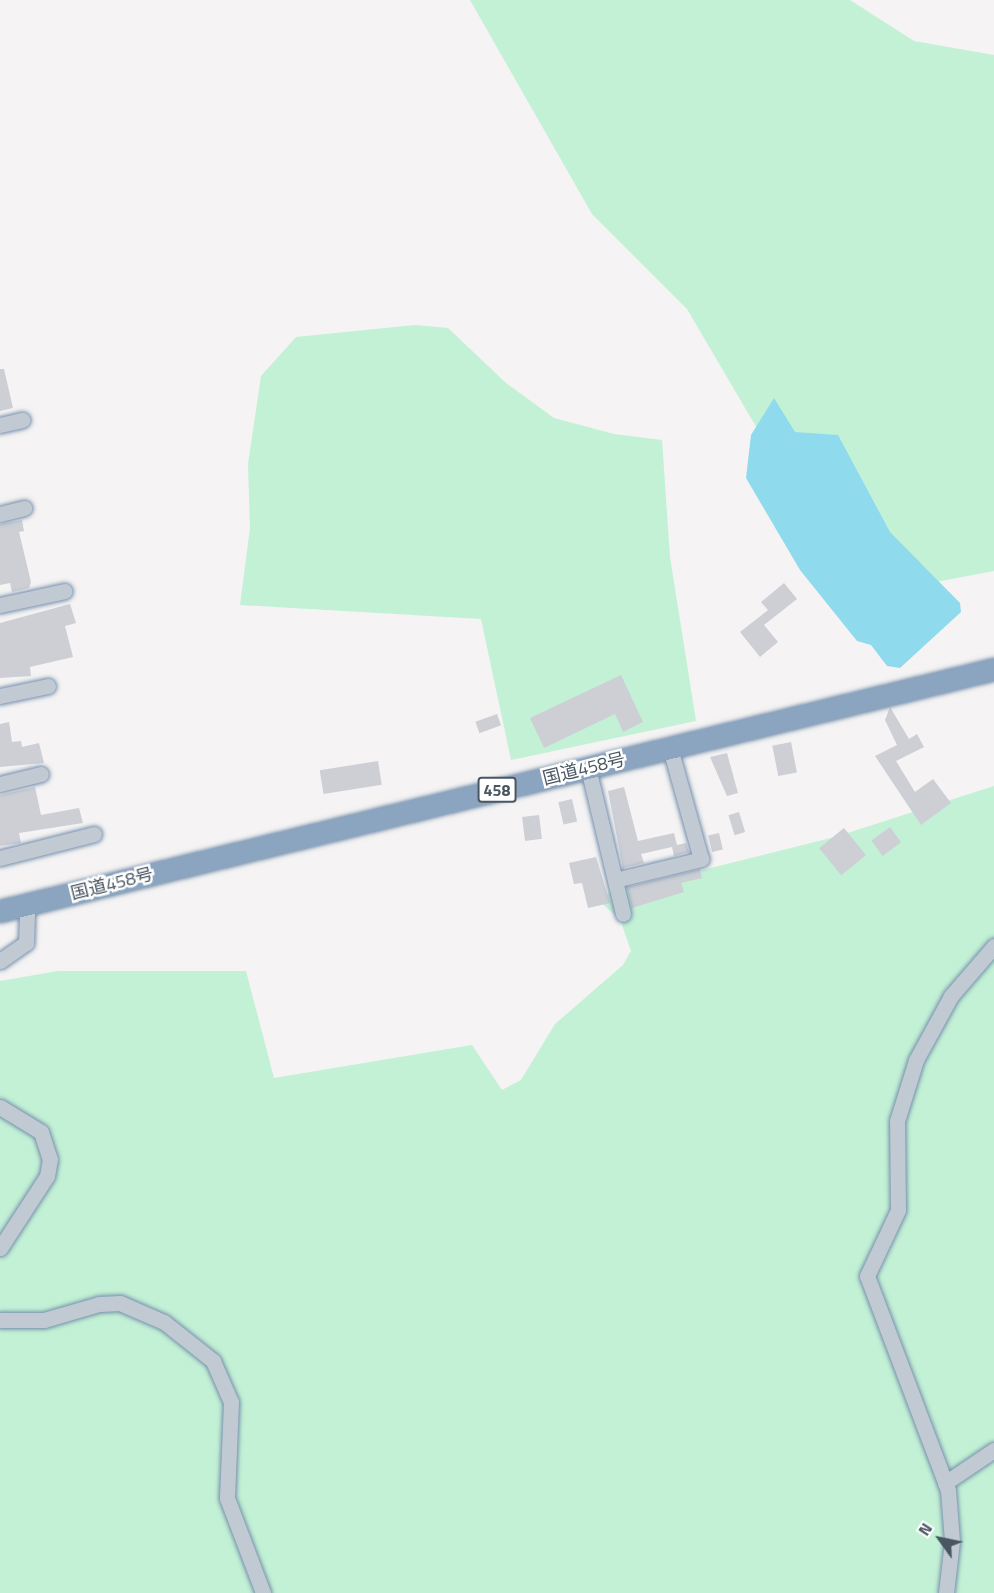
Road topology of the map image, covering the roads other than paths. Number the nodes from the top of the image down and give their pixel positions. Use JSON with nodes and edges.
{"nodes":[{"id":1,"x":22,"y":420,"type":"dead end"},
{"id":2,"x":0,"y":425,"type":"edge"},
{"id":3,"x":24,"y":508,"type":"dead end"},
{"id":4,"x":0,"y":513,"type":"edge"},
{"id":5,"x":65,"y":591,"type":"dead end"},
{"id":6,"x":0,"y":605,"type":"edge"},
{"id":7,"x":994,"y":669,"type":"edge"},
{"id":8,"x":48,"y":686,"type":"dead end"},
{"id":9,"x":0,"y":696,"type":"edge"},
{"id":10,"x":670,"y":748,"type":"junction"},
{"id":11,"x":588,"y":768,"type":"junction"},
{"id":12,"x":41,"y":774,"type":"dead end"},
{"id":13,"x":0,"y":784,"type":"edge"},
{"id":14,"x":93,"y":834,"type":"dead end"},
{"id":15,"x":0,"y":858,"type":"edge"},
{"id":16,"x":615,"y":880,"type":"junction"},
{"id":17,"x":27,"y":905,"type":"junction"},
{"id":18,"x":0,"y":911,"type":"edge"},
{"id":19,"x":623,"y":914,"type":"dead end"},
{"id":20,"x":994,"y":946,"type":"edge"},
{"id":21,"x":0,"y":962,"type":"edge"},
{"id":22,"x":0,"y":1107,"type":"edge"},
{"id":23,"x":0,"y":1248,"type":"edge"},
{"id":24,"x":0,"y":1320,"type":"edge"},
{"id":25,"x":994,"y":1450,"type":"edge"},
{"id":26,"x":945,"y":1483,"type":"junction"},
{"id":27,"x":263,"y":1593,"type":"edge"},
{"id":28,"x":946,"y":1593,"type":"edge"}],
"edges":[{"from":1,"to":2,"type":"street"},
{"from":3,"to":4,"type":"street"},
{"from":5,"to":6,"type":"street"},
{"from":7,"to":10,"type":"highway","name":"国道458号","number":"458"},
{"from":8,"to":9,"type":"street"},
{"from":10,"to":11,"type":"highway","name":"国道458号","number":"458"},
{"from":10,"to":16,"type":"street"},
{"from":11,"to":16,"type":"street"},
{"from":11,"to":17,"type":"highway","name":"国道458号","number":"458"},
{"from":12,"to":13,"type":"street"},
{"from":14,"to":15,"type":"street"},
{"from":16,"to":19,"type":"street"},
{"from":17,"to":18,"type":"highway","name":"国道458号","number":"458"},
{"from":17,"to":21,"type":"street"},
{"from":20,"to":26,"type":"street"},
{"from":22,"to":23,"type":"street"},
{"from":24,"to":27,"type":"street"},
{"from":25,"to":26,"type":"street"},
{"from":26,"to":28,"type":"street"}]}
